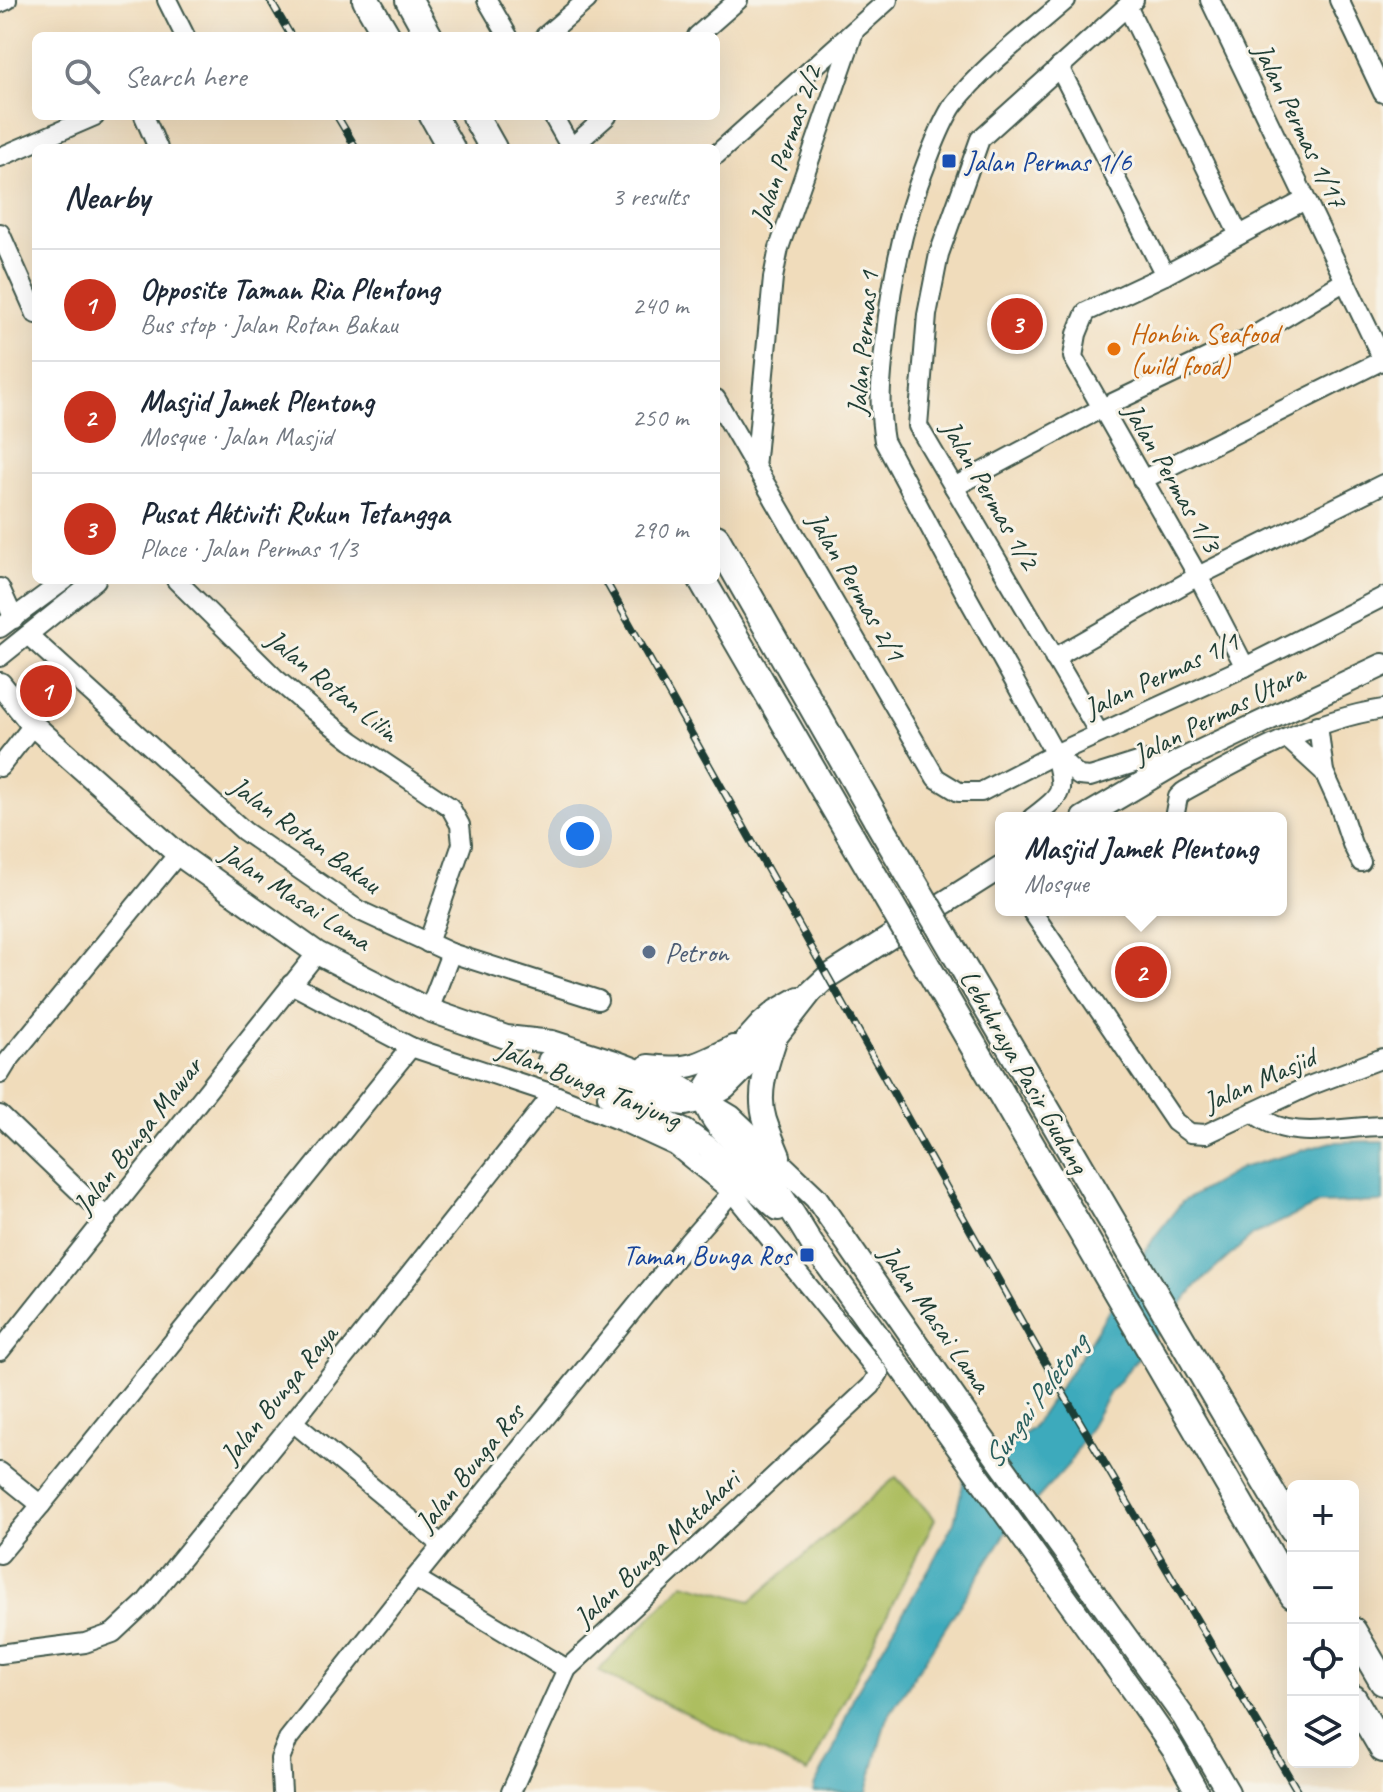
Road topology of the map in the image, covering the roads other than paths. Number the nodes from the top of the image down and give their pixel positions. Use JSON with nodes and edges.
{"nodes":[{"id":1,"x":7,"y":0,"type":"edge"},
{"id":2,"x":167,"y":0,"type":"edge"},
{"id":3,"x":366,"y":0,"type":"edge"},
{"id":4,"x":409,"y":0,"type":"edge"},
{"id":5,"x":487,"y":0,"type":"edge"},
{"id":6,"x":587,"y":0,"type":"edge"},
{"id":7,"x":738,"y":0,"type":"edge"},
{"id":8,"x":888,"y":0,"type":"edge"},
{"id":9,"x":1210,"y":0,"type":"edge"},
{"id":10,"x":1339,"y":0,"type":"edge"},
{"id":11,"x":0,"y":3,"type":"edge"},
{"id":12,"x":1130,"y":3,"type":"edge"},
{"id":13,"x":1053,"y":4,"type":"edge"},
{"id":14,"x":183,"y":32,"type":"edge"},
{"id":15,"x":385,"y":32,"type":"edge"},
{"id":16,"x":427,"y":32,"type":"edge"},
{"id":17,"x":506,"y":32,"type":"edge"},
{"id":18,"x":550,"y":32,"type":"edge"},
{"id":19,"x":702,"y":32,"type":"edge"},
{"id":20,"x":854,"y":32,"type":"junction"},
{"id":21,"x":1059,"y":67,"type":"junction"},
{"id":22,"x":1383,"y":93,"type":"edge"},
{"id":23,"x":86,"y":120,"type":"edge"},
{"id":24,"x":146,"y":120,"type":"edge"},
{"id":25,"x":435,"y":120,"type":"edge"},
{"id":26,"x":477,"y":120,"type":"edge"},
{"id":27,"x":555,"y":120,"type":"edge"},
{"id":28,"x":602,"y":120,"type":"edge"},
{"id":29,"x":156,"y":144,"type":"edge"},
{"id":30,"x":449,"y":144,"type":"edge"},
{"id":31,"x":491,"y":144,"type":"edge"},
{"id":32,"x":569,"y":144,"type":"edge"},
{"id":33,"x":576,"y":144,"type":"edge"},
{"id":34,"x":720,"y":151,"type":"edge"},
{"id":35,"x":0,"y":157,"type":"edge"},
{"id":36,"x":1305,"y":200,"type":"junction"},
{"id":37,"x":0,"y":233,"type":"edge"},
{"id":38,"x":1239,"y":235,"type":"junction"},
{"id":39,"x":1165,"y":275,"type":"junction"},
{"id":40,"x":1345,"y":281,"type":"junction"},
{"id":41,"x":32,"y":300,"type":"edge"},
{"id":42,"x":1383,"y":360,"type":"edge"},
{"id":43,"x":720,"y":406,"type":"edge"},
{"id":44,"x":1102,"y":408,"type":"junction"},
{"id":45,"x":755,"y":468,"type":"junction"},
{"id":46,"x":1142,"y":480,"type":"junction"},
{"id":47,"x":1383,"y":484,"type":"edge"},
{"id":48,"x":954,"y":487,"type":"junction"},
{"id":49,"x":720,"y":545,"type":"edge"},
{"id":50,"x":1198,"y":576,"type":"junction"},
{"id":51,"x":60,"y":584,"type":"edge"},
{"id":52,"x":91,"y":584,"type":"edge"},
{"id":53,"x":180,"y":584,"type":"edge"},
{"id":54,"x":704,"y":584,"type":"edge"},
{"id":55,"x":0,"y":588,"type":"edge"},
{"id":56,"x":1383,"y":597,"type":"edge"},
{"id":57,"x":7,"y":624,"type":"edge"},
{"id":58,"x":28,"y":635,"type":"junction"},
{"id":59,"x":0,"y":657,"type":"edge"},
{"id":60,"x":1054,"y":658,"type":"junction"},
{"id":61,"x":1383,"y":665,"type":"edge"},
{"id":62,"x":1245,"y":667,"type":"junction"},
{"id":63,"x":0,"y":684,"type":"edge"},
{"id":64,"x":1383,"y":709,"type":"edge"},
{"id":65,"x":33,"y":725,"type":"junction"},
{"id":66,"x":1318,"y":725,"type":"junction"},
{"id":67,"x":1099,"y":733,"type":"junction"},
{"id":68,"x":1287,"y":738,"type":"junction"},
{"id":69,"x":1055,"y":754,"type":"junction"},
{"id":70,"x":1171,"y":766,"type":"junction"},
{"id":71,"x":0,"y":767,"type":"edge"},
{"id":72,"x":1324,"y":772,"type":"junction"},
{"id":73,"x":959,"y":792,"type":"joint"},
{"id":74,"x":1040,"y":812,"type":"edge"},
{"id":75,"x":1093,"y":812,"type":"edge"},
{"id":76,"x":1175,"y":812,"type":"edge"},
{"id":77,"x":178,"y":854,"type":"junction"},
{"id":78,"x":1361,"y":862,"type":"dead end"},
{"id":79,"x":995,"y":871,"type":"edge"},
{"id":80,"x":1037,"y":916,"type":"edge"},
{"id":81,"x":428,"y":943,"type":"junction"},
{"id":82,"x":317,"y":953,"type":"junction"},
{"id":83,"x":451,"y":953,"type":"junction"},
{"id":84,"x":291,"y":984,"type":"junction"},
{"id":85,"x":811,"y":992,"type":"junction"},
{"id":86,"x":598,"y":1000,"type":"dead end"},
{"id":87,"x":429,"y":1010,"type":"junction"},
{"id":88,"x":506,"y":1037,"type":"junction"},
{"id":89,"x":775,"y":1038,"type":"junction"},
{"id":90,"x":744,"y":1042,"type":"junction"},
{"id":91,"x":411,"y":1047,"type":"junction"},
{"id":92,"x":1383,"y":1058,"type":"edge"},
{"id":93,"x":549,"y":1061,"type":"junction"},
{"id":94,"x":615,"y":1062,"type":"junction"},
{"id":95,"x":0,"y":1074,"type":"edge"},
{"id":96,"x":553,"y":1094,"type":"junction"},
{"id":97,"x":703,"y":1100,"type":"junction"},
{"id":98,"x":1253,"y":1112,"type":"junction"},
{"id":99,"x":0,"y":1115,"type":"edge"},
{"id":100,"x":1383,"y":1126,"type":"edge"},
{"id":101,"x":783,"y":1165,"type":"junction"},
{"id":102,"x":732,"y":1192,"type":"junction"},
{"id":103,"x":107,"y":1218,"type":"junction"},
{"id":104,"x":812,"y":1244,"type":"junction"},
{"id":105,"x":0,"y":1351,"type":"edge"},
{"id":106,"x":879,"y":1373,"type":"joint"},
{"id":107,"x":293,"y":1422,"type":"junction"},
{"id":108,"x":0,"y":1472,"type":"edge"},
{"id":109,"x":41,"y":1505,"type":"junction"},
{"id":110,"x":1287,"y":1519,"type":"edge"},
{"id":111,"x":442,"y":1545,"type":"junction"},
{"id":112,"x":0,"y":1554,"type":"edge"},
{"id":113,"x":415,"y":1578,"type":"junction"},
{"id":114,"x":1287,"y":1585,"type":"edge"},
{"id":115,"x":1359,"y":1641,"type":"edge"},
{"id":116,"x":0,"y":1654,"type":"edge"},
{"id":117,"x":567,"y":1669,"type":"junction"},
{"id":118,"x":1383,"y":1682,"type":"edge"},
{"id":119,"x":1359,"y":1708,"type":"edge"},
{"id":120,"x":1383,"y":1749,"type":"edge"},
{"id":121,"x":282,"y":1792,"type":"edge"},
{"id":122,"x":511,"y":1792,"type":"edge"},
{"id":123,"x":1197,"y":1792,"type":"edge"},
{"id":124,"x":1228,"y":1792,"type":"edge"}],
"edges":[{"from":1,"to":11,"type":"street"},
{"from":2,"to":14,"type":"street"},
{"from":3,"to":15,"type":"highway"},
{"from":4,"to":16,"type":"highway"},
{"from":5,"to":17,"type":"street"},
{"from":6,"to":18,"type":"street"},
{"from":7,"to":19,"type":"street"},
{"from":8,"to":20,"type":"street"},
{"from":9,"to":36,"type":"street","name":"Jalan Permas 1/17"},
{"from":10,"to":22,"type":"street"},
{"from":12,"to":21,"type":"street","name":"Jalan Permas 1/2"},
{"from":12,"to":38,"type":"street"},
{"from":13,"to":69,"type":"street","name":"Jalan Permas 1"},
{"from":20,"to":34,"type":"street"},
{"from":20,"to":45,"type":"street","name":"Jalan Permas 2/2"},
{"from":21,"to":39,"type":"street"},
{"from":21,"to":48,"type":"street","name":"Jalan Permas 1/2"},
{"from":23,"to":35,"type":"street"},
{"from":24,"to":29,"type":"street"},
{"from":25,"to":30,"type":"highway"},
{"from":26,"to":31,"type":"highway"},
{"from":27,"to":32,"type":"street"},
{"from":28,"to":33,"type":"street"},
{"from":36,"to":38,"type":"street"},
{"from":36,"to":40,"type":"street","name":"Jalan Permas 1/17"},
{"from":37,"to":41,"type":"street"},
{"from":38,"to":39,"type":"street"},
{"from":39,"to":44,"type":"street","name":"Jalan Permas 1/3"},
{"from":40,"to":42,"type":"street","name":"Jalan Permas 1/17"},
{"from":40,"to":44,"type":"street"},
{"from":42,"to":46,"type":"street"},
{"from":43,"to":45,"type":"street","name":"Jalan Permas 2/1"},
{"from":44,"to":46,"type":"street","name":"Jalan Permas 1/3"},
{"from":44,"to":48,"type":"street"},
{"from":45,"to":73,"type":"street","name":"Jalan Permas 2/1"},
{"from":46,"to":50,"type":"street","name":"Jalan Permas 1/3"},
{"from":47,"to":50,"type":"street"},
{"from":48,"to":60,"type":"street","name":"Jalan Permas 1/2"},
{"from":49,"to":110,"type":"highway","name":"Lebuhraya Pasir Gudang","bridge":true},
{"from":50,"to":60,"type":"street"},
{"from":50,"to":62,"type":"street","name":"Jalan Permas 1/3"},
{"from":51,"to":57,"type":"street"},
{"from":52,"to":58,"type":"street"},
{"from":53,"to":81,"type":"street","name":"Jalan Rotan Lilin"},
{"from":54,"to":114,"type":"highway","name":"Lebuhraya Pasir Gudang","bridge":true},
{"from":55,"to":57,"type":"street"},
{"from":56,"to":62,"type":"street","name":"Jalan Permas 1/1"},
{"from":58,"to":59,"type":"street"},
{"from":58,"to":81,"type":"street","name":"Jalan Rotan Bakau"},
{"from":60,"to":67,"type":"street","name":"Jalan Permas 1/2"},
{"from":61,"to":70,"type":"main road","name":"Jalan Permas Utara"},
{"from":62,"to":67,"type":"street","name":"Jalan Permas 1/1"},
{"from":63,"to":65,"type":"main road","name":"Jalan Masai Lama"},
{"from":64,"to":66,"type":"street"},
{"from":65,"to":71,"type":"street"},
{"from":65,"to":77,"type":"main road","name":"Jalan Masai Lama"},
{"from":66,"to":68,"type":"street"},
{"from":66,"to":72,"type":"street"},
{"from":67,"to":69,"type":"street","name":"Jalan Permas 1/1"},
{"from":68,"to":72,"type":"street"},
{"from":68,"to":76,"type":"street"},
{"from":69,"to":70,"type":"street","name":"Jalan Permas 1"},
{"from":69,"to":73,"type":"street","name":"Jalan Permas 1/1"},
{"from":69,"to":74,"type":"street","name":"Jalan Permas 1"},
{"from":70,"to":75,"type":"main road","name":"Jalan Permas Utara"},
{"from":72,"to":78,"type":"street"},
{"from":77,"to":82,"type":"main road","name":"Jalan Masai Lama"},
{"from":77,"to":95,"type":"street"},
{"from":79,"to":85,"type":"main road"},
{"from":80,"to":98,"type":"street","name":"Jalan Masjid"},
{"from":81,"to":83,"type":"street","name":"Jalan Rotan Bakau"},
{"from":82,"to":84,"type":"street","name":"Jalan Bunga Mawar"},
{"from":82,"to":87,"type":"main road","name":"Jalan Masai Lama"},
{"from":83,"to":86,"type":"street","name":"Jalan Rotan Bakau"},
{"from":83,"to":87,"type":"street"},
{"from":84,"to":91,"type":"street","name":"Jalan Bunga Tanjung"},
{"from":84,"to":103,"type":"street","name":"Jalan Bunga Mawar"},
{"from":85,"to":89,"type":"main road"},
{"from":85,"to":90,"type":"main road"},
{"from":87,"to":88,"type":"main road","name":"Jalan Masai Lama"},
{"from":88,"to":93,"type":"main road"},
{"from":88,"to":94,"type":"main road","name":"Jalan Masai Lama"},
{"from":89,"to":97,"type":"main road"},
{"from":89,"to":101,"type":"main road"},
{"from":90,"to":94,"type":"main road"},
{"from":90,"to":97,"type":"main road"},
{"from":91,"to":96,"type":"street","name":"Jalan Bunga Tanjung"},
{"from":91,"to":109,"type":"street"},
{"from":92,"to":98,"type":"street","name":"Jalan Masjid"},
{"from":93,"to":97,"type":"main road"},
{"from":93,"to":104,"type":"main road"},
{"from":94,"to":97,"type":"main road","name":"Jalan Masai Lama"},
{"from":96,"to":102,"type":"street","name":"Jalan Bunga Tanjung"},
{"from":96,"to":107,"type":"street","name":"Jalan Bunga Raya"},
{"from":97,"to":101,"type":"main road","name":"Jalan Masai Lama"},
{"from":97,"to":104,"type":"main road","name":"Jalan Masai Lama"},
{"from":98,"to":100,"type":"street"},
{"from":99,"to":103,"type":"street"},
{"from":101,"to":124,"type":"main road","name":"Jalan Masai Lama"},
{"from":102,"to":106,"type":"street","name":"Jalan Bunga Tanjung"},
{"from":102,"to":111,"type":"street","name":"Jalan Bunga Ros"},
{"from":103,"to":105,"type":"street","name":"Jalan Bunga Mawar"},
{"from":104,"to":123,"type":"main road","name":"Jalan Masai Lama"},
{"from":106,"to":117,"type":"street","name":"Jalan Bunga Matahari"},
{"from":107,"to":111,"type":"street"},
{"from":107,"to":116,"type":"street","name":"Jalan Bunga Raya"},
{"from":108,"to":109,"type":"street"},
{"from":109,"to":112,"type":"street"},
{"from":111,"to":113,"type":"street","name":"Jalan Bunga Ros"},
{"from":113,"to":117,"type":"street"},
{"from":113,"to":121,"type":"street","name":"Jalan Bunga Ros"},
{"from":115,"to":118,"type":"highway"},
{"from":117,"to":122,"type":"street","name":"Jalan Bunga Matahari"},
{"from":119,"to":120,"type":"highway"}]}
